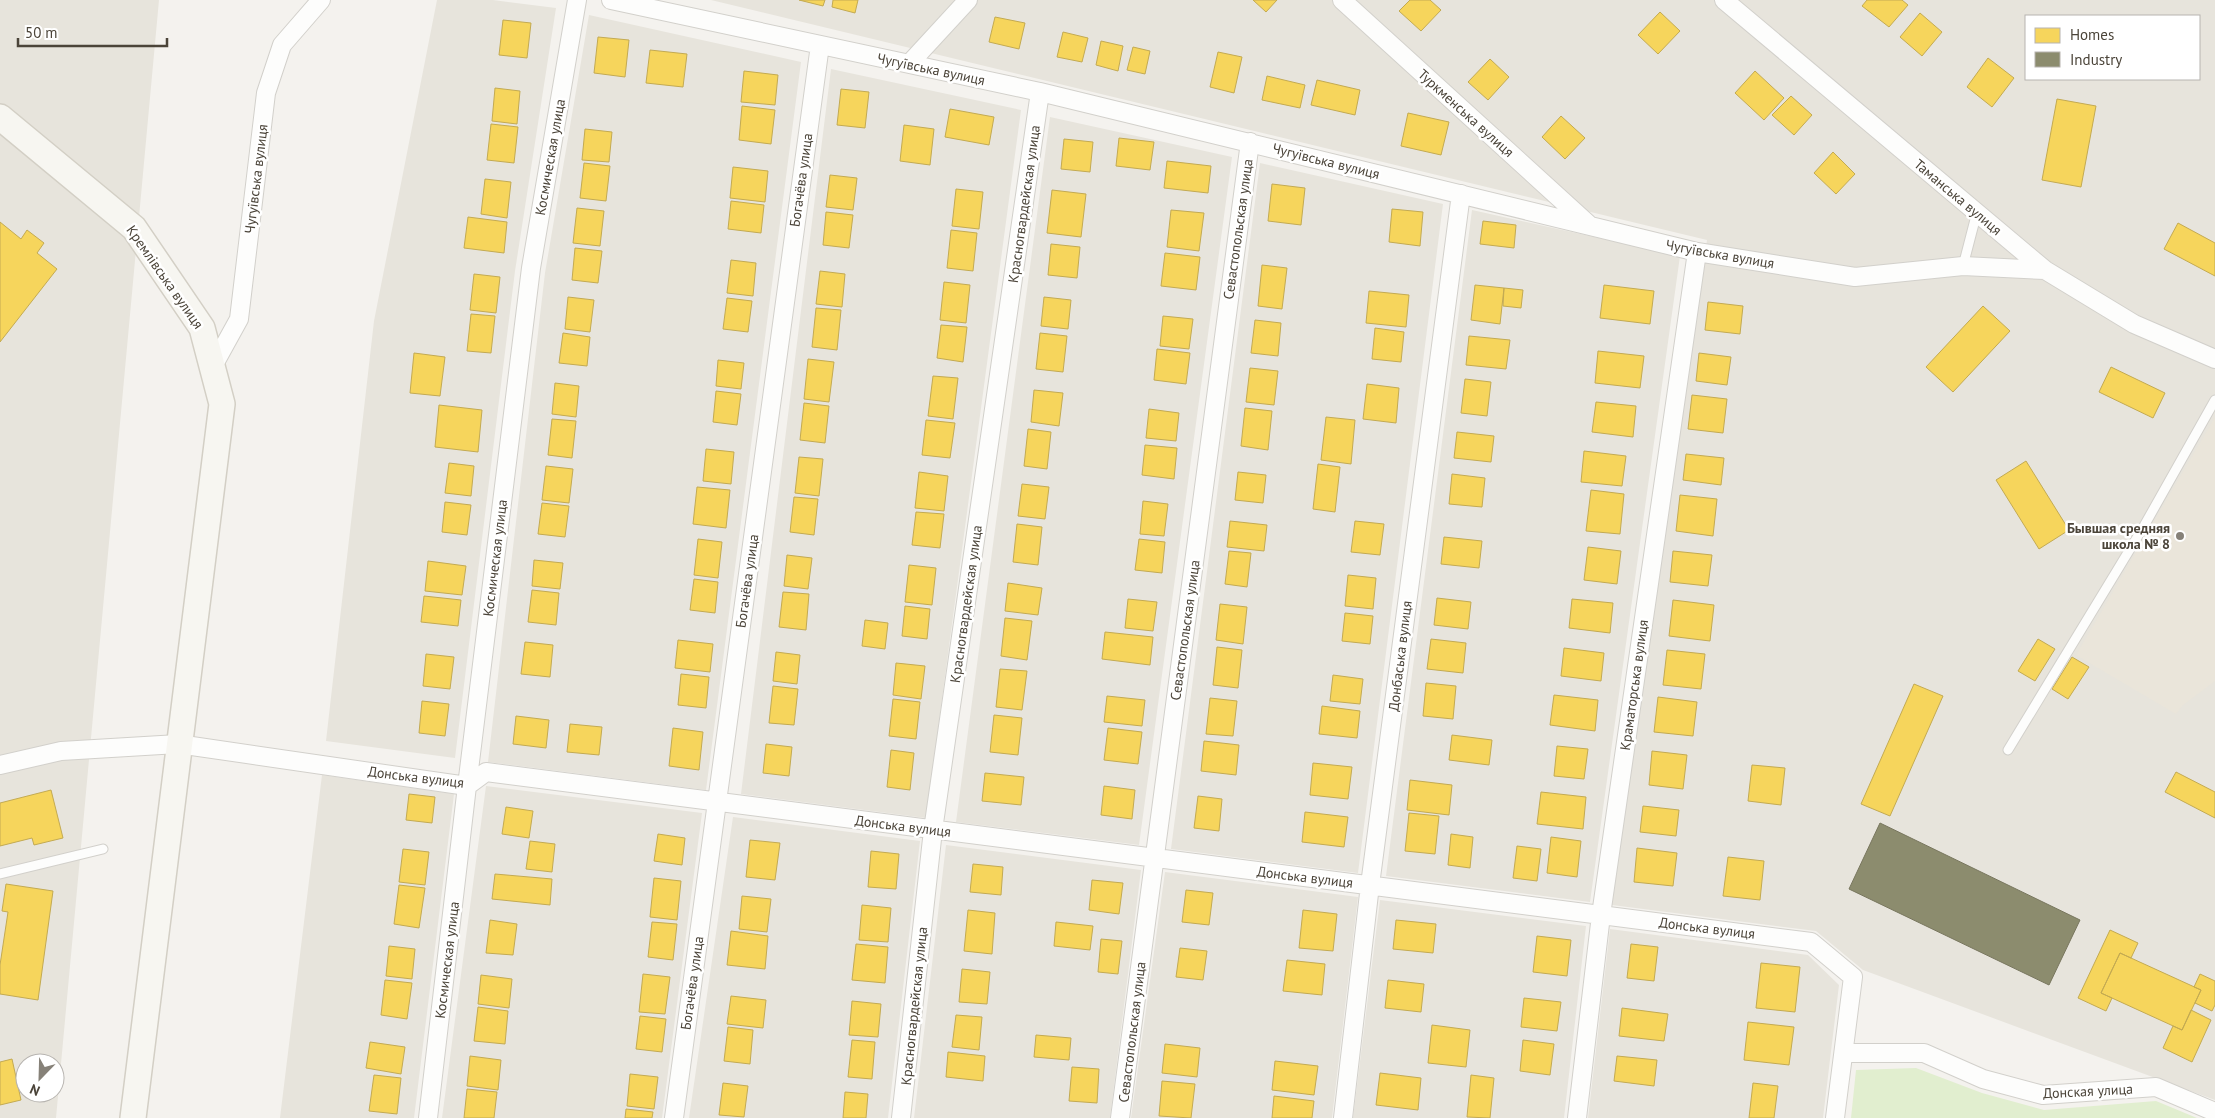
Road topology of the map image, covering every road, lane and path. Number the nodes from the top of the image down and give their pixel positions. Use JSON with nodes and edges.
{"nodes":[{"id":1,"x":321,"y":0,"type":"edge"},
{"id":2,"x":577,"y":0,"type":"edge"},
{"id":3,"x":611,"y":0,"type":"edge"},
{"id":4,"x":968,"y":0,"type":"edge"},
{"id":5,"x":1342,"y":0,"type":"edge"},
{"id":6,"x":1724,"y":0,"type":"edge"},
{"id":7,"x":820,"y":45,"type":"junction"},
{"id":8,"x":909,"y":64,"type":"junction"},
{"id":9,"x":1040,"y":92,"type":"junction"},
{"id":10,"x":0,"y":117,"type":"edge"},
{"id":11,"x":1250,"y":142,"type":"junction"},
{"id":12,"x":1461,"y":194,"type":"junction"},
{"id":13,"x":1976,"y":212,"type":"junction"},
{"id":14,"x":1590,"y":226,"type":"junction"},
{"id":15,"x":1697,"y":252,"type":"junction"},
{"id":16,"x":1963,"y":266,"type":"junction"},
{"id":17,"x":2045,"y":270,"type":"junction"},
{"id":18,"x":2215,"y":359,"type":"edge"},
{"id":19,"x":212,"y":368,"type":"junction"},
{"id":20,"x":2215,"y":400,"type":"edge"},
{"id":21,"x":178,"y":744,"type":"junction"},
{"id":22,"x":2008,"y":750,"type":"dead end"},
{"id":23,"x":0,"y":765,"type":"edge"},
{"id":24,"x":467,"y":786,"type":"junction"},
{"id":25,"x":717,"y":802,"type":"junction"},
{"id":26,"x":933,"y":830,"type":"junction"},
{"id":27,"x":103,"y":849,"type":"dead end"},
{"id":28,"x":1154,"y":858,"type":"junction"},
{"id":29,"x":0,"y":874,"type":"edge"},
{"id":30,"x":1370,"y":885,"type":"junction"},
{"id":31,"x":1601,"y":915,"type":"junction"},
{"id":32,"x":1844,"y":1053,"type":"junction"},
{"id":33,"x":2215,"y":1112,"type":"edge"},
{"id":34,"x":133,"y":1118,"type":"edge"},
{"id":35,"x":428,"y":1118,"type":"edge"},
{"id":36,"x":674,"y":1118,"type":"edge"},
{"id":37,"x":902,"y":1118,"type":"edge"},
{"id":38,"x":1120,"y":1118,"type":"edge"},
{"id":39,"x":1343,"y":1118,"type":"edge"},
{"id":40,"x":1577,"y":1118,"type":"edge"},
{"id":41,"x":1835,"y":1118,"type":"edge"}],
"edges":[{"from":1,"to":19,"type":"street","name":"Чугуївська вулиця"},
{"from":2,"to":24,"type":"street","name":"Космическая улица"},
{"from":3,"to":7,"type":"street","name":"Чугуївська вулиця"},
{"from":4,"to":8,"type":"street"},
{"from":5,"to":14,"type":"street","name":"Туркменська вулиця"},
{"from":6,"to":13,"type":"street","name":"Таманська вулиця"},
{"from":7,"to":8,"type":"street","name":"Чугуївська вулиця"},
{"from":7,"to":25,"type":"street","name":"Богачёва улица"},
{"from":8,"to":9,"type":"street","name":"Чугуївська вулиця"},
{"from":9,"to":11,"type":"street","name":"Чугуївська вулиця"},
{"from":9,"to":26,"type":"street","name":"Красногвардейская улица"},
{"from":10,"to":19,"type":"street","name":"Кремлівська вулиця"},
{"from":11,"to":12,"type":"street","name":"Чугуївська вулиця"},
{"from":11,"to":28,"type":"street","name":"Севастопольская улица"},
{"from":12,"to":14,"type":"street","name":"Чугуївська вулиця"},
{"from":12,"to":30,"type":"street","name":"Донбаська вулиця"},
{"from":13,"to":16,"type":"lane"},
{"from":13,"to":17,"type":"street","name":"Таманська вулиця"},
{"from":14,"to":15,"type":"street","name":"Чугуївська вулиця"},
{"from":15,"to":16,"type":"street","name":"Чугуївська вулиця"},
{"from":15,"to":31,"type":"street","name":"Краматорська вулиця"},
{"from":16,"to":17,"type":"street","name":"Чугуївська вулиця"},
{"from":17,"to":18,"type":"street","name":"Таманська вулиця"},
{"from":19,"to":21,"type":"street","name":"Кремлівська вулиця"},
{"from":20,"to":22,"type":"lane"},
{"from":21,"to":23,"type":"street","name":"Донська вулиця"},
{"from":21,"to":24,"type":"street","name":"Донська вулиця"},
{"from":21,"to":34,"type":"street"},
{"from":24,"to":25,"type":"street","name":"Донська вулиця"},
{"from":24,"to":35,"type":"street","name":"Космическая улица"},
{"from":25,"to":26,"type":"street","name":"Донська вулиця"},
{"from":25,"to":36,"type":"street","name":"Богачёва улица"},
{"from":26,"to":28,"type":"street","name":"Донська вулиця"},
{"from":26,"to":37,"type":"street","name":"Красногвардейская улица"},
{"from":27,"to":29,"type":"lane"},
{"from":28,"to":30,"type":"street","name":"Донська вулиця"},
{"from":28,"to":38,"type":"street","name":"Севастопольская улица"},
{"from":30,"to":31,"type":"street","name":"Донська вулиця"},
{"from":30,"to":39,"type":"street","name":"Донбаська вулиця"},
{"from":31,"to":32,"type":"street","name":"Донська вулиця"},
{"from":31,"to":40,"type":"street","name":"Краматорська вулиця"},
{"from":32,"to":33,"type":"street","name":"Донская улица"},
{"from":32,"to":41,"type":"street"}]}
